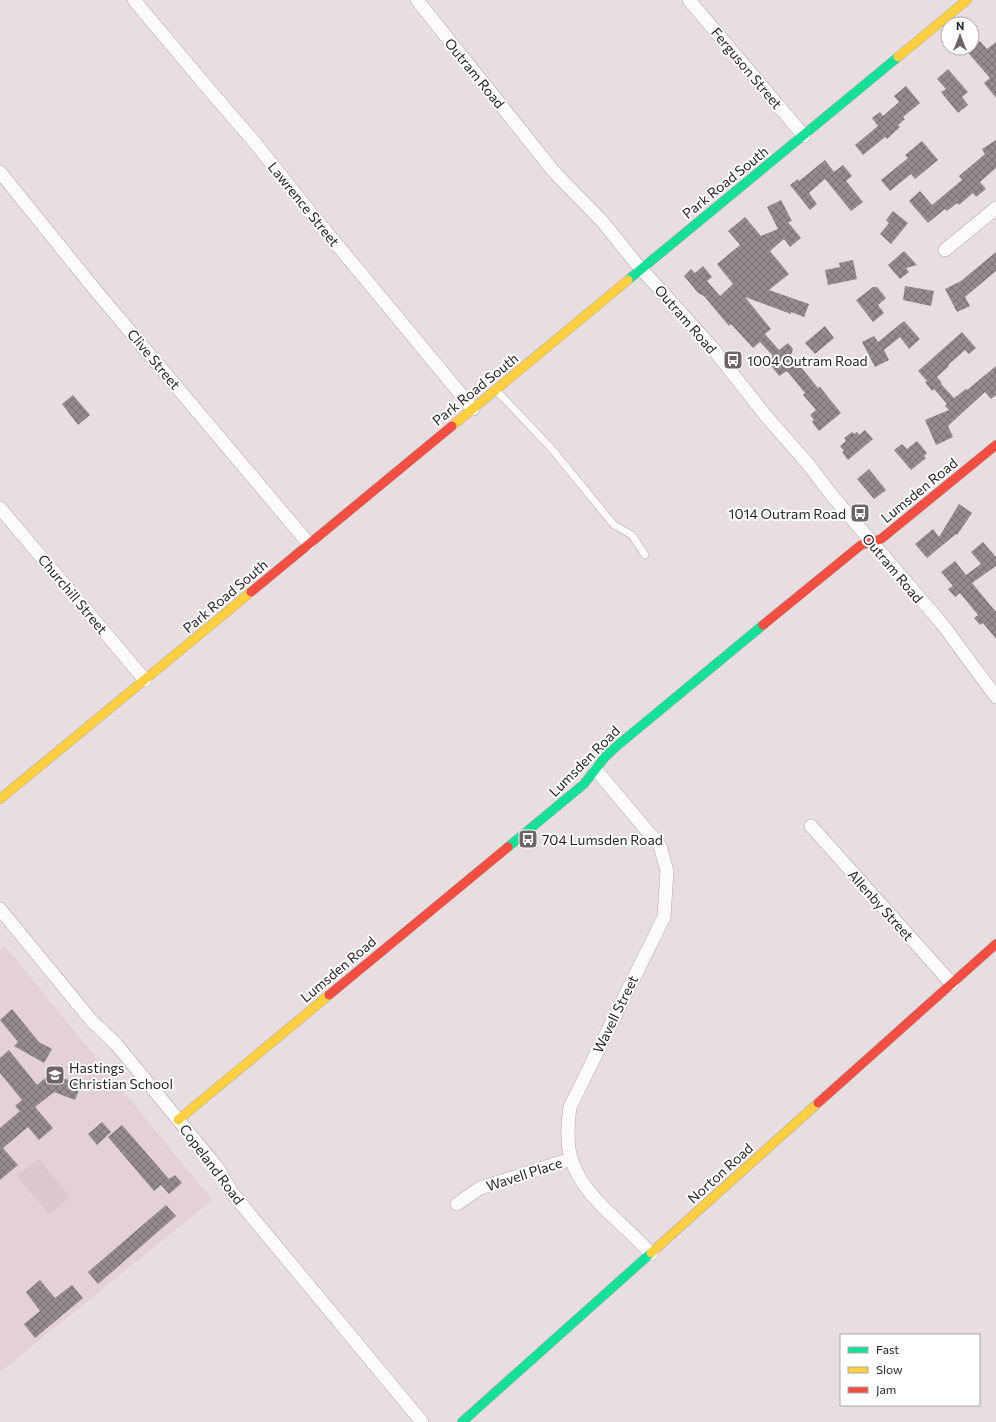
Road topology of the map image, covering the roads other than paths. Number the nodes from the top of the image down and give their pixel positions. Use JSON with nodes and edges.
{"nodes":[{"id":1,"x":134,"y":0,"type":"edge"},
{"id":2,"x":417,"y":0,"type":"edge"},
{"id":3,"x":689,"y":0,"type":"edge"},
{"id":4,"x":967,"y":0,"type":"edge"},
{"id":5,"x":804,"y":136,"type":"junction"},
{"id":6,"x":0,"y":172,"type":"edge"},
{"id":7,"x":996,"y":208,"type":"edge"},
{"id":8,"x":945,"y":250,"type":"dead end"},
{"id":9,"x":642,"y":269,"type":"junction"},
{"id":10,"x":496,"y":390,"type":"junction"},
{"id":11,"x":473,"y":408,"type":"junction"},
{"id":12,"x":996,"y":445,"type":"edge"},
{"id":13,"x":0,"y":508,"type":"edge"},
{"id":14,"x":872,"y":542,"type":"junction"},
{"id":15,"x":309,"y":544,"type":"junction"},
{"id":16,"x":645,"y":555,"type":"dead end"},
{"id":17,"x":145,"y":680,"type":"junction"},
{"id":18,"x":996,"y":697,"type":"edge"},
{"id":19,"x":596,"y":770,"type":"junction"},
{"id":20,"x":0,"y":799,"type":"edge"},
{"id":21,"x":810,"y":826,"type":"dead end"},
{"id":22,"x":0,"y":909,"type":"edge"},
{"id":23,"x":996,"y":944,"type":"edge"},
{"id":24,"x":952,"y":984,"type":"junction"},
{"id":25,"x":178,"y":1120,"type":"junction"},
{"id":26,"x":571,"y":1158,"type":"junction"},
{"id":27,"x":457,"y":1204,"type":"dead end"},
{"id":28,"x":651,"y":1254,"type":"junction"},
{"id":29,"x":422,"y":1422,"type":"edge"},
{"id":30,"x":462,"y":1422,"type":"edge"}],
"edges":[{"from":1,"to":11,"type":"street","name":"Lawrence Street"},
{"from":2,"to":9,"type":"street","name":"Outram Road"},
{"from":3,"to":5,"type":"street","name":"Ferguson Street"},
{"from":4,"to":5,"type":"street","name":"Park Road South"},
{"from":5,"to":9,"type":"street","name":"Park Road South"},
{"from":6,"to":15,"type":"street","name":"Clive Street"},
{"from":7,"to":8,"type":"street"},
{"from":9,"to":10,"type":"street","name":"Park Road South"},
{"from":9,"to":14,"type":"street","name":"Outram Road"},
{"from":10,"to":11,"type":"street","name":"Park Road South"},
{"from":10,"to":16,"type":"lane"},
{"from":11,"to":15,"type":"street","name":"Park Road South"},
{"from":12,"to":14,"type":"street","name":"Lumsden Road"},
{"from":13,"to":17,"type":"street","name":"Churchill Street"},
{"from":14,"to":18,"type":"street","name":"Outram Road"},
{"from":14,"to":19,"type":"street","name":"Lumsden Road"},
{"from":15,"to":17,"type":"street","name":"Park Road South"},
{"from":17,"to":20,"type":"street","name":"Park Road South"},
{"from":19,"to":25,"type":"street","name":"Lumsden Road"},
{"from":19,"to":26,"type":"street","name":"Wavell Street"},
{"from":21,"to":24,"type":"street","name":"Allenby Street"},
{"from":22,"to":25,"type":"street","name":"Copeland Road"},
{"from":23,"to":24,"type":"street","name":"Norton Road"},
{"from":24,"to":28,"type":"street","name":"Norton Road"},
{"from":25,"to":29,"type":"street","name":"Copeland Road"},
{"from":26,"to":27,"type":"street","name":"Wavell Place"},
{"from":26,"to":28,"type":"street","name":"Wavell Street"},
{"from":28,"to":30,"type":"street","name":"Norton Road"}]}
